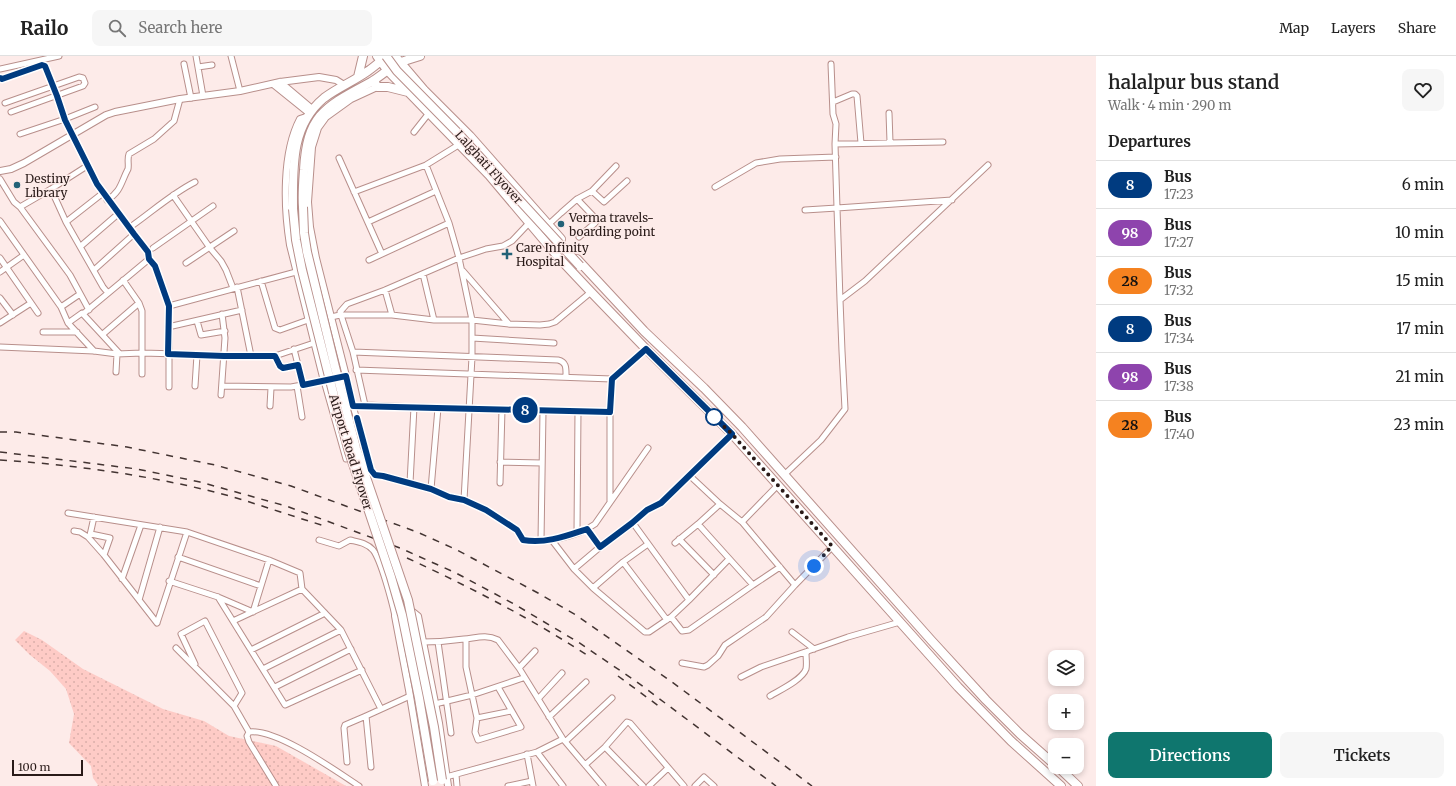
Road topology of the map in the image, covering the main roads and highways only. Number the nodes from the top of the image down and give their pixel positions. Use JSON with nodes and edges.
{"nodes":[{"id":1,"x":361,"y":56,"type":"edge"},
{"id":2,"x":421,"y":56,"type":"edge"},
{"id":3,"x":383,"y":57,"type":"edge"},
{"id":4,"x":397,"y":59,"type":"edge"},
{"id":5,"x":387,"y":70,"type":"junction"},
{"id":6,"x":358,"y":77,"type":"junction"},
{"id":7,"x":376,"y":83,"type":"junction"},
{"id":8,"x":424,"y":90,"type":"junction"},
{"id":9,"x":408,"y":92,"type":"junction"},
{"id":10,"x":593,"y":276,"type":"junction"},
{"id":11,"x":1048,"y":758,"type":"edge"},
{"id":12,"x":1065,"y":774,"type":"edge"},
{"id":13,"x":445,"y":782,"type":"edge"},
{"id":14,"x":433,"y":783,"type":"edge"},
{"id":15,"x":1062,"y":786,"type":"edge"},
{"id":16,"x":1078,"y":786,"type":"edge"}],
"edges":[{"from":1,"to":6,"type":"main road"},
{"from":2,"to":4,"type":"main road","name":"Airport Road Flyover"},
{"from":2,"to":8,"type":"main road"},
{"from":3,"to":5,"type":"main road"},
{"from":3,"to":6,"type":"main road"},
{"from":3,"to":10,"type":"main road","name":"Lalghati Flyover","bridge":true},
{"from":4,"to":5,"type":"main road","name":"Airport Road Flyover"},
{"from":4,"to":8,"type":"main road"},
{"from":5,"to":7,"type":"main road","name":"Airport Road Flyover"},
{"from":5,"to":9,"type":"main road"},
{"from":6,"to":14,"type":"main road","name":"Airport Road Flyover","bridge":true},
{"from":7,"to":9,"type":"main road"},
{"from":7,"to":13,"type":"main road","name":"Airport Road Flyover","bridge":true},
{"from":8,"to":10,"type":"main road"},
{"from":9,"to":15,"type":"main road"},
{"from":10,"to":11,"type":"main road"},
{"from":12,"to":16,"type":"main road"}]}
